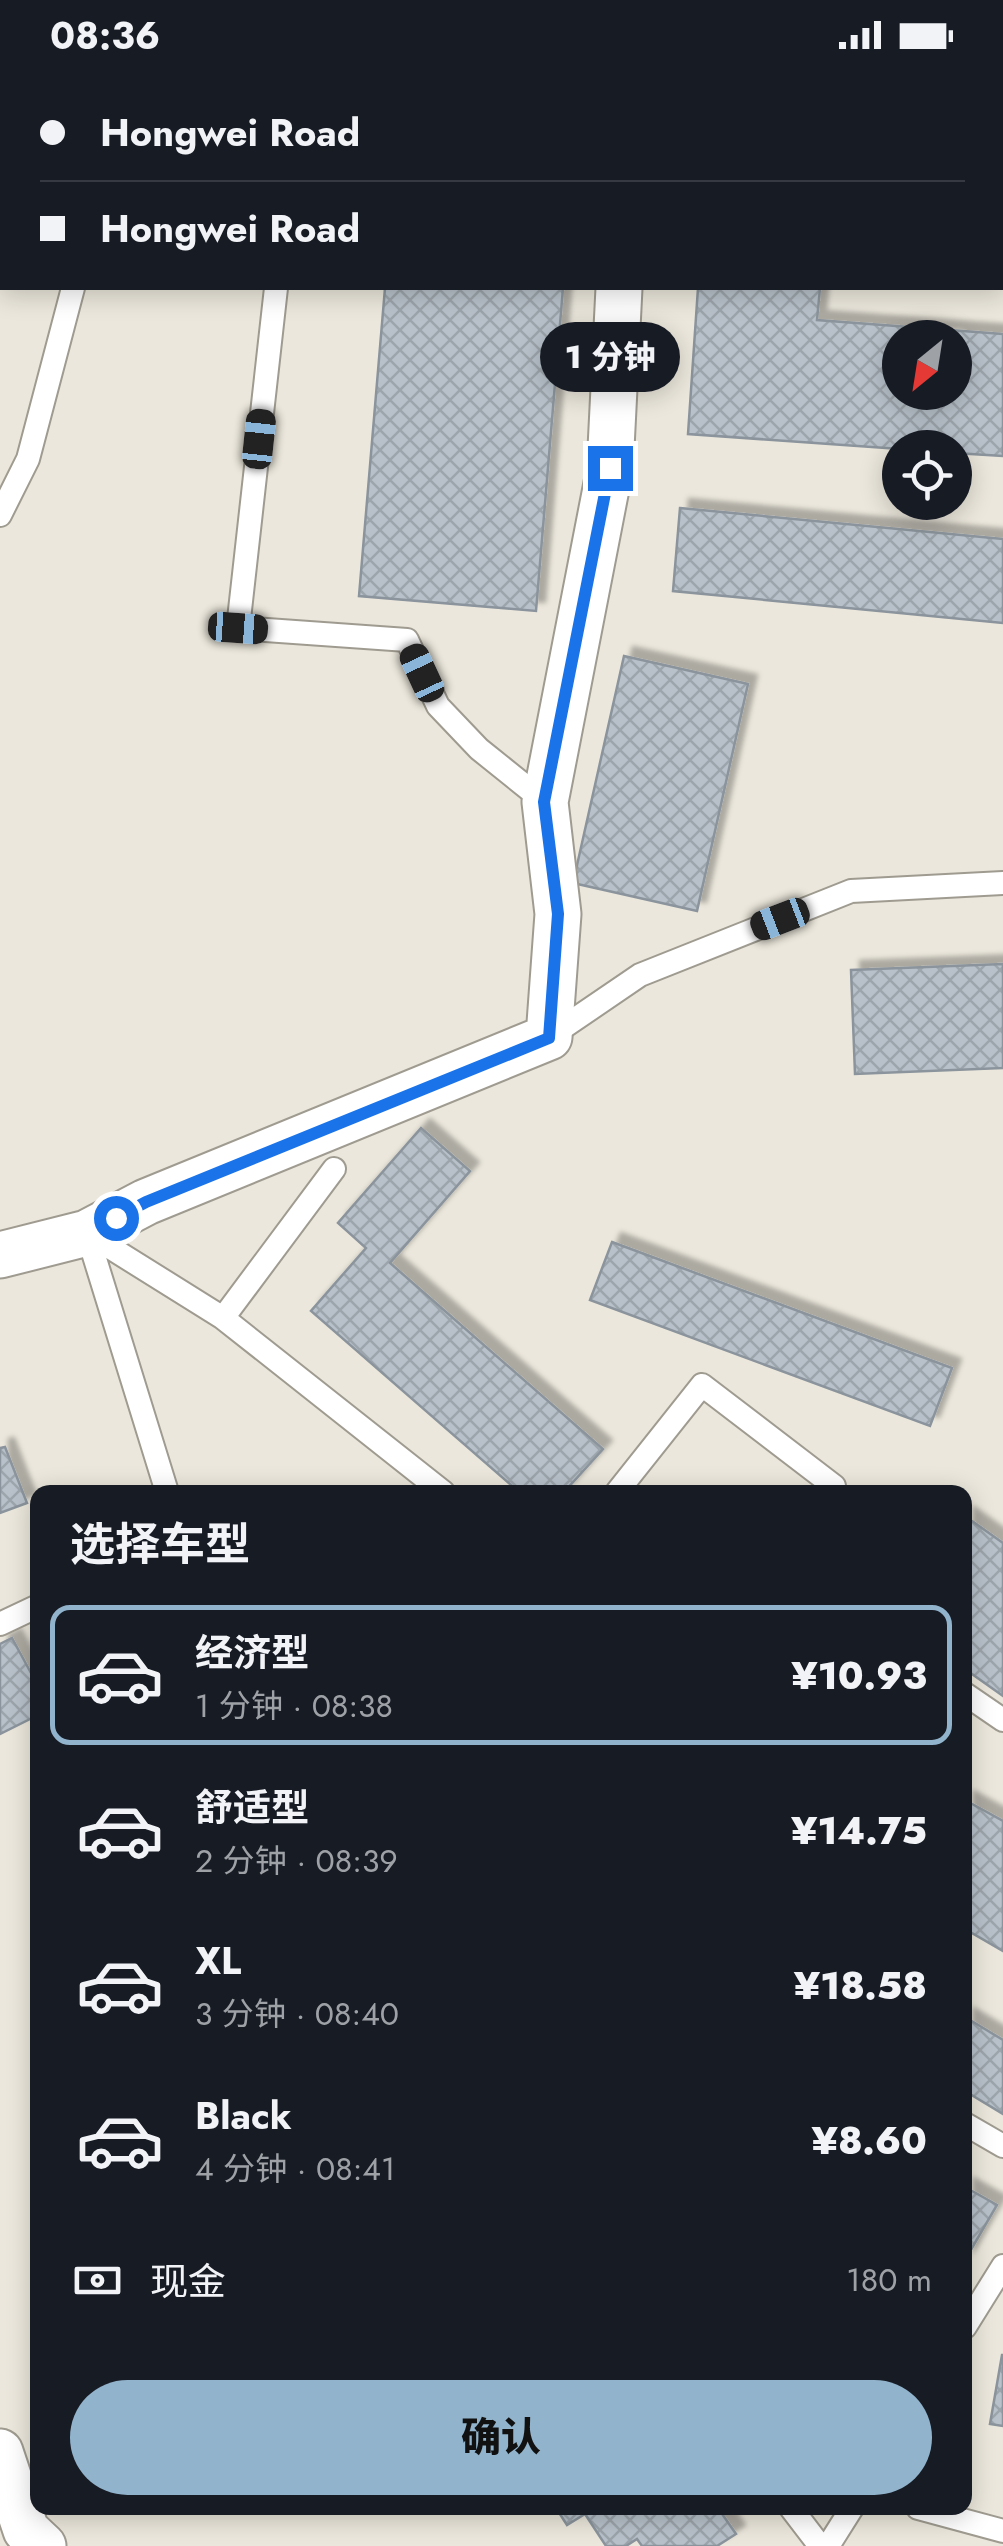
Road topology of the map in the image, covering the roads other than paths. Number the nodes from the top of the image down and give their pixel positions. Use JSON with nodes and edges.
{"nodes":[{"id":1,"x":72,"y":290,"type":"edge"},
{"id":2,"x":276,"y":290,"type":"edge"},
{"id":3,"x":619,"y":290,"type":"edge"},
{"id":4,"x":0,"y":515,"type":"edge"},
{"id":5,"x":544,"y":802,"type":"junction"},
{"id":6,"x":1003,"y":884,"type":"edge"},
{"id":7,"x":549,"y":1038,"type":"junction"},
{"id":8,"x":334,"y":1169,"type":"dead end"},
{"id":9,"x":87,"y":1233,"type":"junction"},
{"id":10,"x":0,"y":1255,"type":"edge"},
{"id":11,"x":223,"y":1318,"type":"junction"},
{"id":12,"x":165,"y":1485,"type":"edge"},
{"id":13,"x":434,"y":1485,"type":"edge"},
{"id":14,"x":623,"y":1485,"type":"edge"},
{"id":15,"x":833,"y":1485,"type":"edge"},
{"id":16,"x":30,"y":1610,"type":"edge"},
{"id":17,"x":0,"y":1624,"type":"edge"},
{"id":18,"x":972,"y":1699,"type":"edge"},
{"id":19,"x":1003,"y":1720,"type":"edge"},
{"id":20,"x":972,"y":2128,"type":"edge"},
{"id":21,"x":1003,"y":2146,"type":"edge"},
{"id":22,"x":1003,"y":2266,"type":"edge"},
{"id":23,"x":972,"y":2316,"type":"edge"},
{"id":24,"x":0,"y":2452,"type":"edge"},
{"id":25,"x":796,"y":2515,"type":"edge"},
{"id":26,"x":848,"y":2515,"type":"edge"},
{"id":27,"x":944,"y":2515,"type":"edge"},
{"id":28,"x":1003,"y":2531,"type":"edge"},
{"id":29,"x":43,"y":2546,"type":"edge"},
{"id":30,"x":820,"y":2546,"type":"edge"},
{"id":31,"x":828,"y":2546,"type":"edge"}],
"edges":[{"from":1,"to":4,"type":"lane"},
{"from":2,"to":5,"type":"lane"},
{"from":3,"to":5,"type":"street"},
{"from":5,"to":7,"type":"street"},
{"from":6,"to":7,"type":"lane"},
{"from":7,"to":9,"type":"street"},
{"from":8,"to":11,"type":"lane"},
{"from":9,"to":10,"type":"street"},
{"from":9,"to":11,"type":"lane"},
{"from":9,"to":12,"type":"lane"},
{"from":11,"to":13,"type":"lane"},
{"from":14,"to":15,"type":"lane"},
{"from":16,"to":17,"type":"lane"},
{"from":18,"to":19,"type":"lane"},
{"from":20,"to":21,"type":"lane"},
{"from":22,"to":23,"type":"lane"},
{"from":24,"to":29,"type":"street"},
{"from":25,"to":30,"type":"lane"},
{"from":26,"to":31,"type":"lane"},
{"from":27,"to":28,"type":"lane"}]}
